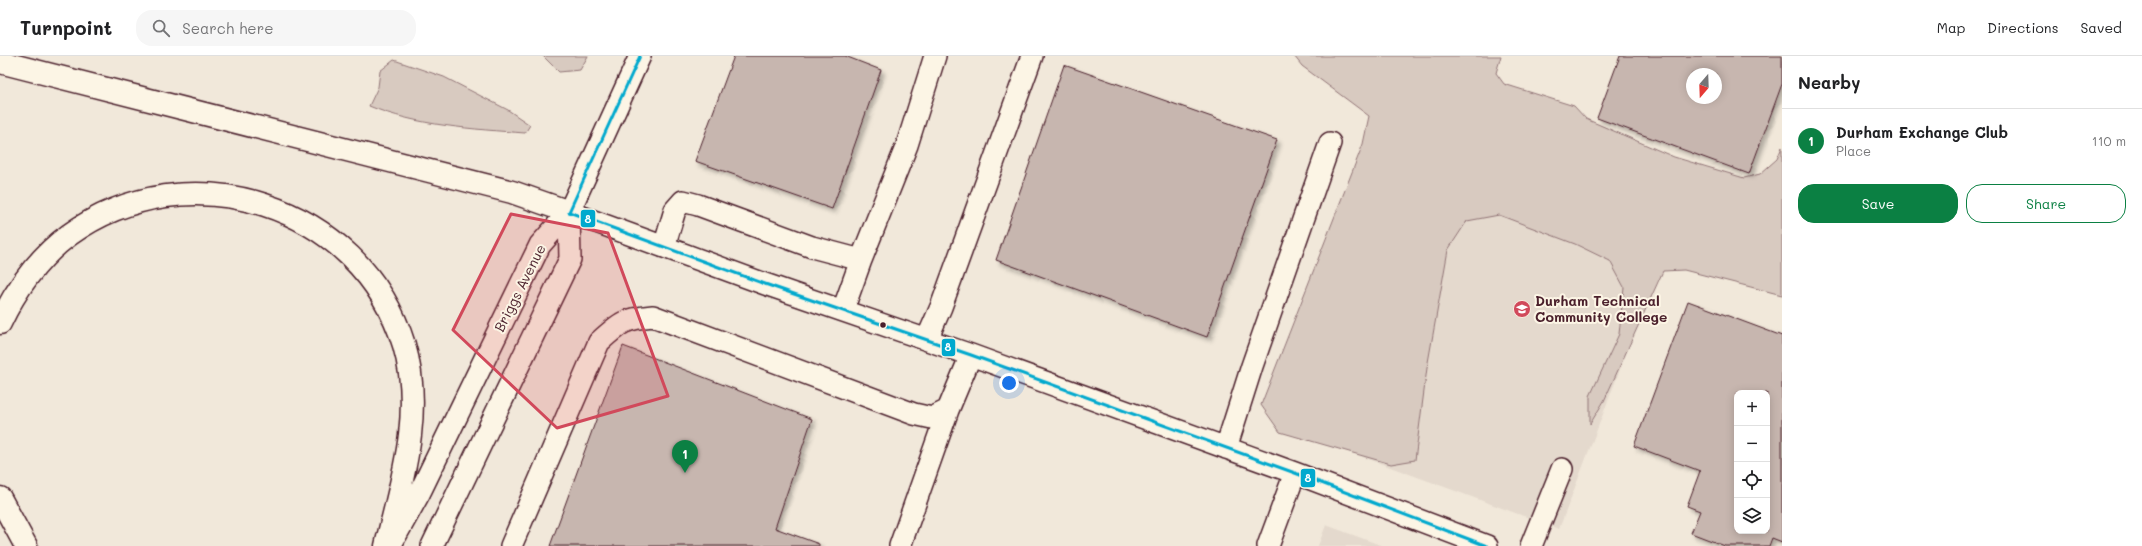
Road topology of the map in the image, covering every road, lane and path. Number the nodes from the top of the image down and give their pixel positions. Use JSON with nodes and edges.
{"nodes":[{"id":1,"x":640,"y":56,"type":"edge"},
{"id":2,"x":935,"y":56,"type":"edge"},
{"id":3,"x":1032,"y":56,"type":"edge"},
{"id":4,"x":0,"y":62,"type":"edge"},
{"id":5,"x":1330,"y":143,"type":"dead end"},
{"id":6,"x":569,"y":212,"type":"junction"},
{"id":7,"x":664,"y":246,"type":"junction"},
{"id":8,"x":861,"y":260,"type":"junction"},
{"id":9,"x":843,"y":310,"type":"junction"},
{"id":10,"x":0,"y":323,"type":"edge"},
{"id":11,"x":927,"y":339,"type":"junction"},
{"id":12,"x":971,"y":355,"type":"junction"},
{"id":13,"x":948,"y":410,"type":"junction"},
{"id":14,"x":1226,"y":448,"type":"junction"},
{"id":15,"x":1562,"y":469,"type":"dead end"},
{"id":16,"x":1295,"y":473,"type":"junction"},
{"id":17,"x":0,"y":498,"type":"edge"},
{"id":18,"x":26,"y":546,"type":"edge"},
{"id":19,"x":386,"y":546,"type":"edge"},
{"id":20,"x":390,"y":546,"type":"edge"},
{"id":21,"x":432,"y":546,"type":"edge"},
{"id":22,"x":511,"y":546,"type":"edge"},
{"id":23,"x":900,"y":546,"type":"edge"},
{"id":24,"x":1268,"y":546,"type":"edge"},
{"id":25,"x":1487,"y":546,"type":"edge"},
{"id":26,"x":1531,"y":546,"type":"edge"}],
"edges":[{"from":1,"to":6,"type":"street"},
{"from":2,"to":8,"type":"street"},
{"from":3,"to":11,"type":"street"},
{"from":4,"to":6,"type":"highway"},
{"from":5,"to":14,"type":"street"},
{"from":6,"to":7,"type":"street"},
{"from":6,"to":20,"type":"street","name":"Briggs Avenue"},
{"from":6,"to":21,"type":"street","name":"Briggs Avenue"},
{"from":7,"to":8,"type":"street"},
{"from":7,"to":9,"type":"street"},
{"from":8,"to":9,"type":"street"},
{"from":9,"to":11,"type":"street"},
{"from":10,"to":19,"type":"highway"},
{"from":11,"to":12,"type":"street"},
{"from":12,"to":13,"type":"street"},
{"from":12,"to":14,"type":"street"},
{"from":13,"to":22,"type":"street"},
{"from":13,"to":23,"type":"street"},
{"from":14,"to":16,"type":"street"},
{"from":15,"to":26,"type":"street"},
{"from":16,"to":24,"type":"street"},
{"from":16,"to":25,"type":"street"},
{"from":17,"to":18,"type":"highway"}]}
